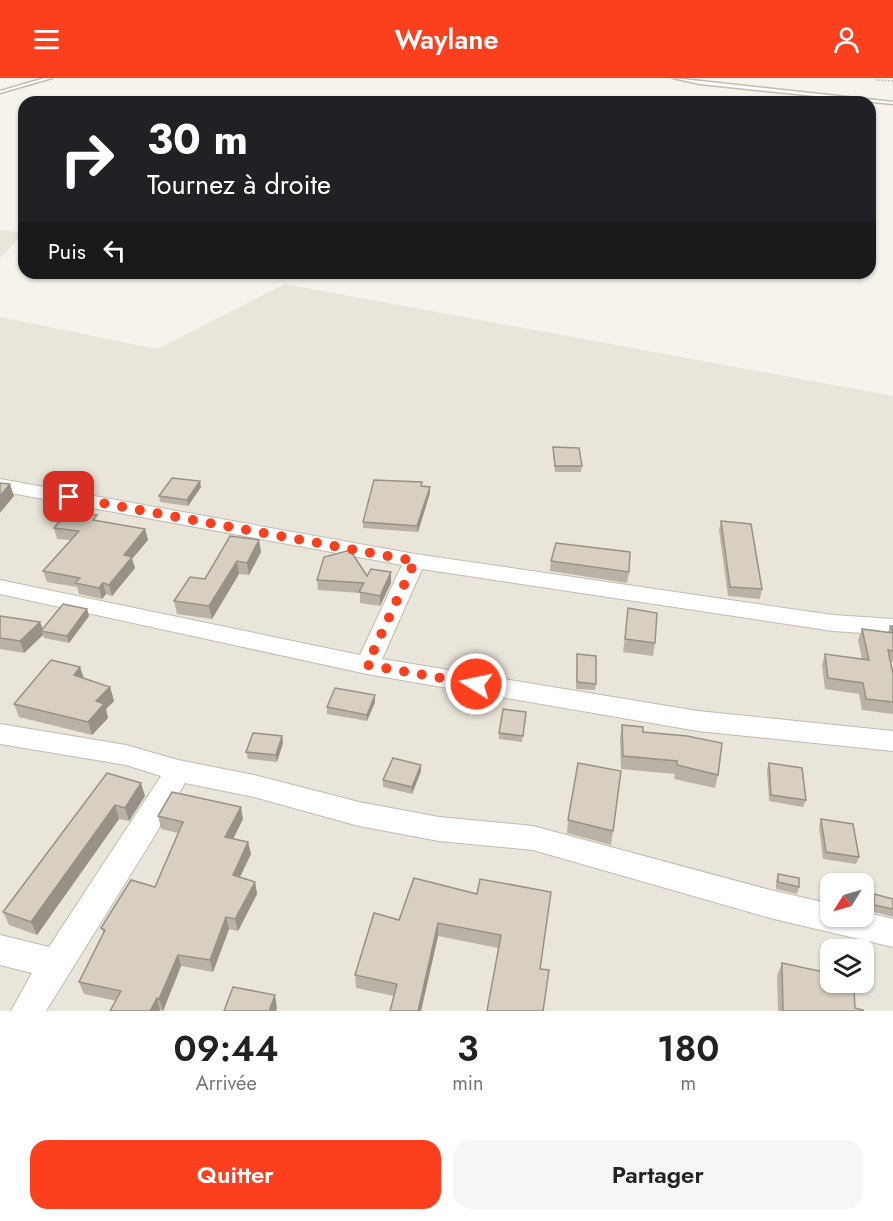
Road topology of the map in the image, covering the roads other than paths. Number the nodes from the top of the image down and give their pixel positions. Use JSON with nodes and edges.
{"nodes":[{"id":1,"x":50,"y":78,"type":"edge"},
{"id":2,"x":675,"y":78,"type":"edge"},
{"id":3,"x":0,"y":92,"type":"edge"},
{"id":4,"x":825,"y":96,"type":"edge"},
{"id":5,"x":876,"y":101,"type":"edge"},
{"id":6,"x":893,"y":103,"type":"edge"},
{"id":7,"x":0,"y":484,"type":"edge"},
{"id":8,"x":415,"y":561,"type":"junction"},
{"id":9,"x":0,"y":587,"type":"edge"},
{"id":10,"x":893,"y":627,"type":"edge"},
{"id":11,"x":367,"y":665,"type":"junction"},
{"id":12,"x":0,"y":734,"type":"edge"},
{"id":13,"x":893,"y":741,"type":"edge"},
{"id":14,"x":178,"y":771,"type":"junction"},
{"id":15,"x":893,"y":933,"type":"edge"},
{"id":16,"x":0,"y":950,"type":"edge"},
{"id":17,"x":55,"y":964,"type":"junction"},
{"id":18,"x":28,"y":1011,"type":"edge"}],
"edges":[{"from":1,"to":3,"type":"lane"},
{"from":2,"to":4,"type":"lane"},
{"from":5,"to":6,"type":"lane"},
{"from":7,"to":8,"type":"street"},
{"from":8,"to":10,"type":"street"},
{"from":8,"to":11,"type":"street"},
{"from":9,"to":11,"type":"street"},
{"from":11,"to":13,"type":"street"},
{"from":12,"to":14,"type":"street"},
{"from":14,"to":15,"type":"street"},
{"from":14,"to":17,"type":"street"},
{"from":16,"to":17,"type":"street"},
{"from":17,"to":18,"type":"street"}]}
